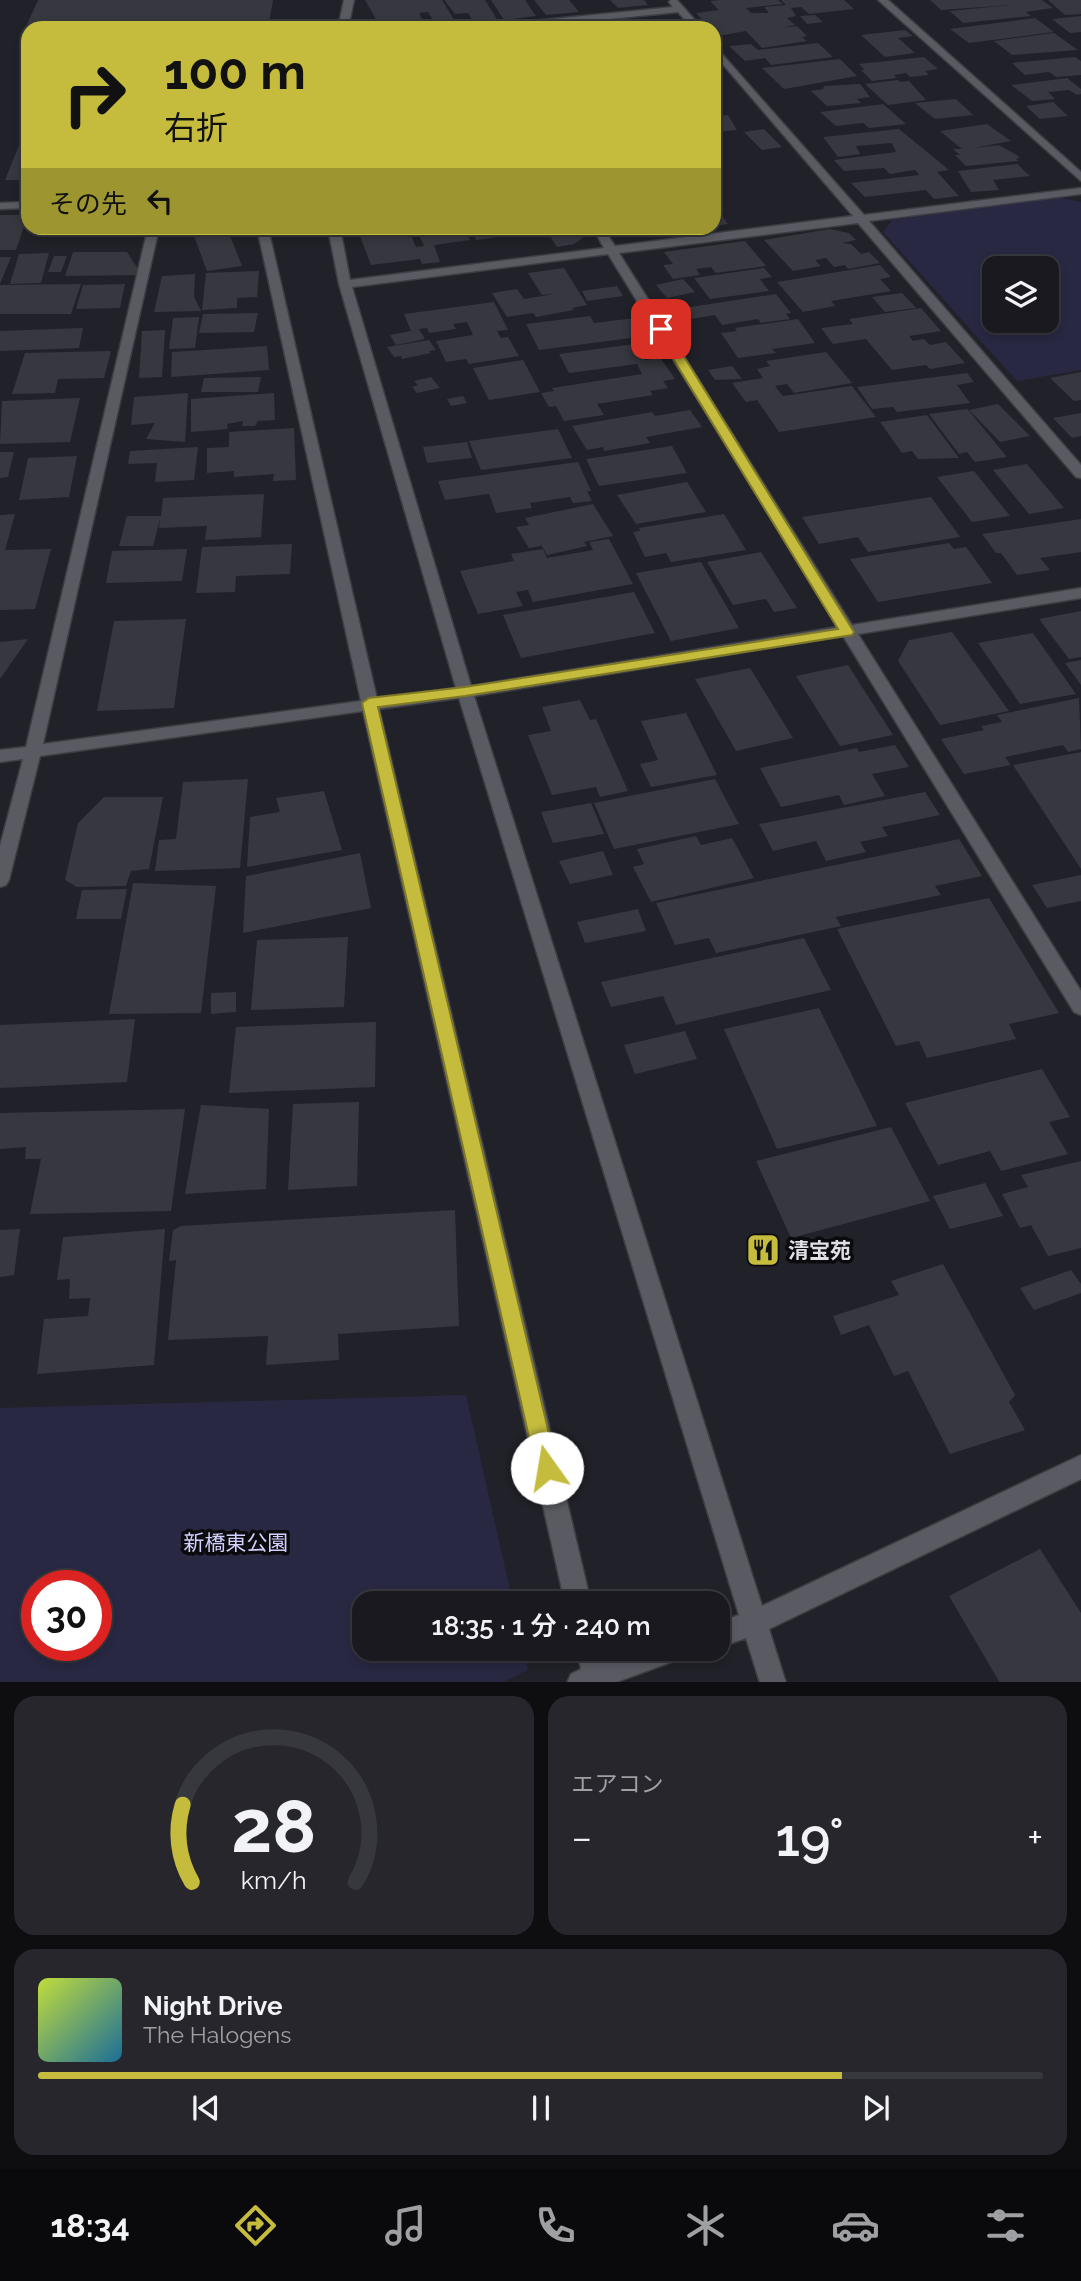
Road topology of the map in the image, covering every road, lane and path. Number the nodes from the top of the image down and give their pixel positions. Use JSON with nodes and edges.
{"nodes":[{"id":1,"x":349,"y":0,"type":"edge"},
{"id":2,"x":673,"y":0,"type":"edge"},
{"id":3,"x":883,"y":0,"type":"edge"},
{"id":4,"x":681,"y":9,"type":"junction"},
{"id":5,"x":344,"y":21,"type":"edge"},
{"id":6,"x":562,"y":21,"type":"edge"},
{"id":7,"x":691,"y":21,"type":"edge"},
{"id":8,"x":721,"y":56,"type":"edge"},
{"id":9,"x":1081,"y":178,"type":"edge"},
{"id":10,"x":1081,"y":191,"type":"edge"},
{"id":11,"x":21,"y":205,"type":"edge"},
{"id":12,"x":0,"y":206,"type":"edge"},
{"id":13,"x":861,"y":218,"type":"junction"},
{"id":14,"x":151,"y":235,"type":"edge"},
{"id":15,"x":264,"y":235,"type":"edge"},
{"id":16,"x":335,"y":235,"type":"edge"},
{"id":17,"x":603,"y":235,"type":"edge"},
{"id":18,"x":612,"y":249,"type":"junction"},
{"id":19,"x":345,"y":284,"type":"junction"},
{"id":20,"x":1081,"y":474,"type":"edge"},
{"id":21,"x":1081,"y":593,"type":"edge"},
{"id":22,"x":847,"y":632,"type":"junction"},
{"id":23,"x":465,"y":692,"type":"junction"},
{"id":24,"x":369,"y":703,"type":"junction"},
{"id":25,"x":33,"y":752,"type":"junction"},
{"id":26,"x":0,"y":756,"type":"edge"},
{"id":27,"x":0,"y":880,"type":"edge"},
{"id":28,"x":1081,"y":1007,"type":"edge"},
{"id":29,"x":1081,"y":1467,"type":"edge"},
{"id":30,"x":575,"y":1591,"type":"edge"},
{"id":31,"x":754,"y":1623,"type":"junction"},
{"id":32,"x":730,"y":1631,"type":"edge"},
{"id":33,"x":589,"y":1661,"type":"edge"},
{"id":34,"x":639,"y":1661,"type":"edge"},
{"id":35,"x":588,"y":1679,"type":"edge"},
{"id":36,"x":773,"y":1682,"type":"edge"}],
"edges":[{"from":1,"to":5,"type":"street"},
{"from":2,"to":4,"type":"street"},
{"from":3,"to":9,"type":"street"},
{"from":4,"to":6,"type":"street"},
{"from":4,"to":7,"type":"street"},
{"from":8,"to":13,"type":"street"},
{"from":10,"to":13,"type":"street"},
{"from":11,"to":12,"type":"street"},
{"from":13,"to":18,"type":"street"},
{"from":13,"to":20,"type":"street"},
{"from":14,"to":25,"type":"street"},
{"from":15,"to":24,"type":"street"},
{"from":16,"to":19,"type":"street"},
{"from":17,"to":18,"type":"street"},
{"from":18,"to":19,"type":"street"},
{"from":18,"to":22,"type":"street"},
{"from":19,"to":23,"type":"street"},
{"from":21,"to":22,"type":"street"},
{"from":22,"to":23,"type":"street"},
{"from":22,"to":28,"type":"street"},
{"from":23,"to":24,"type":"street"},
{"from":23,"to":31,"type":"street"},
{"from":24,"to":25,"type":"street"},
{"from":24,"to":30,"type":"street"},
{"from":25,"to":26,"type":"street"},
{"from":25,"to":27,"type":"street"},
{"from":29,"to":31,"type":"street"},
{"from":31,"to":32,"type":"street"},
{"from":31,"to":36,"type":"street"},
{"from":33,"to":35,"type":"street"},
{"from":34,"to":35,"type":"street"}]}
